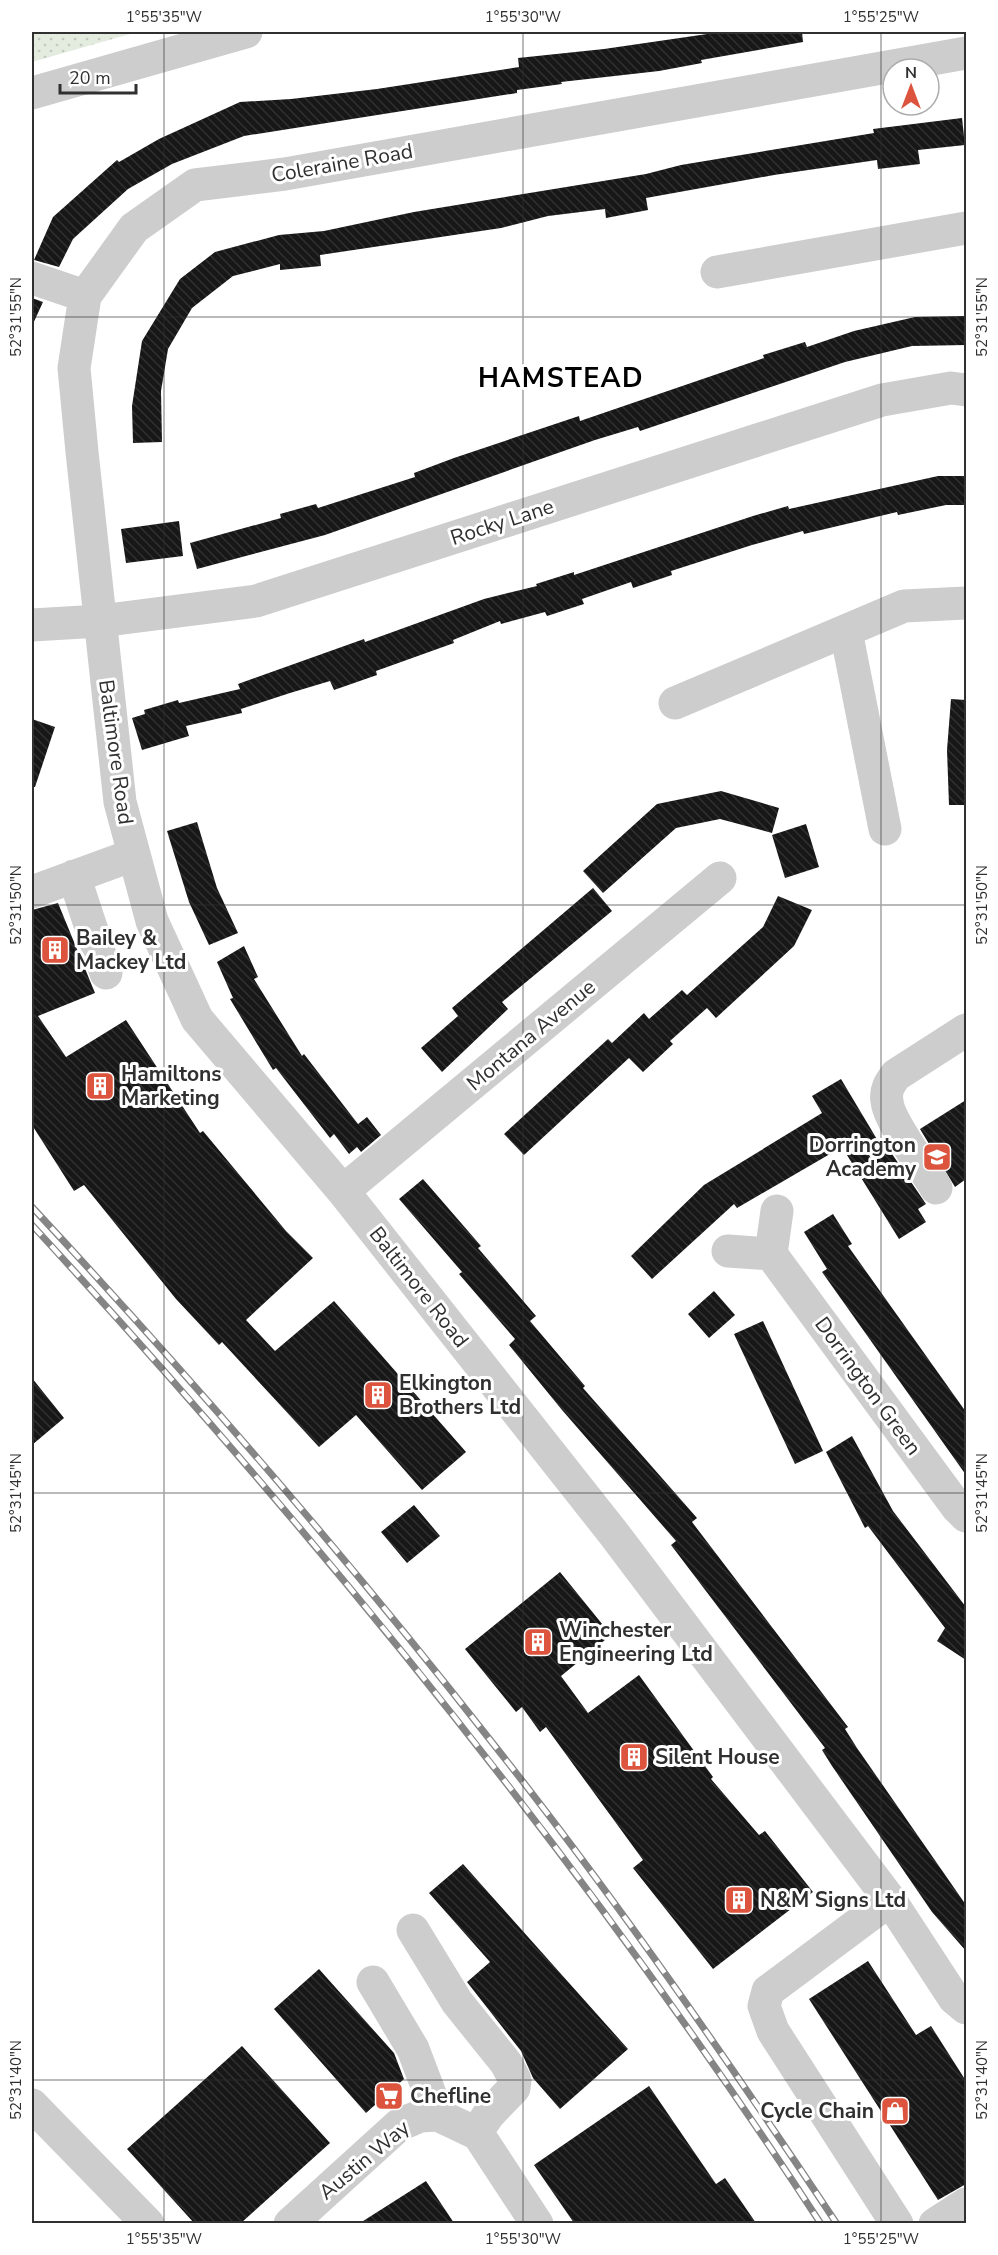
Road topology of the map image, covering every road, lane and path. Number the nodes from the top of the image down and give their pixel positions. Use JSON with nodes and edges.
{"nodes":[{"id":1,"x":246,"y":32,"type":"edge"},
{"id":2,"x":966,"y":53,"type":"edge"},
{"id":3,"x":32,"y":93,"type":"edge"},
{"id":4,"x":966,"y":228,"type":"edge"},
{"id":5,"x":717,"y":272,"type":"dead end"},
{"id":6,"x":32,"y":278,"type":"edge"},
{"id":7,"x":85,"y":296,"type":"junction"},
{"id":8,"x":966,"y":390,"type":"edge"},
{"id":9,"x":966,"y":603,"type":"edge"},
{"id":10,"x":100,"y":621,"type":"junction"},
{"id":11,"x":32,"y":625,"type":"edge"},
{"id":12,"x":846,"y":631,"type":"junction"},
{"id":13,"x":675,"y":704,"type":"dead end"},
{"id":14,"x":885,"y":829,"type":"dead end"},
{"id":15,"x":133,"y":855,"type":"junction"},
{"id":16,"x":74,"y":876,"type":"junction"},
{"id":17,"x":720,"y":878,"type":"dead end"},
{"id":18,"x":32,"y":892,"type":"edge"},
{"id":19,"x":106,"y":974,"type":"dead end"},
{"id":20,"x":966,"y":1030,"type":"edge"},
{"id":21,"x":936,"y":1188,"type":"dead end"},
{"id":22,"x":343,"y":1191,"type":"junction"},
{"id":23,"x":777,"y":1211,"type":"dead end"},
{"id":24,"x":728,"y":1251,"type":"dead end"},
{"id":25,"x":771,"y":1254,"type":"junction"},
{"id":26,"x":966,"y":1516,"type":"edge"},
{"id":27,"x":890,"y":1900,"type":"junction"},
{"id":28,"x":413,"y":1930,"type":"dead end"},
{"id":29,"x":373,"y":1982,"type":"dead end"},
{"id":30,"x":966,"y":2008,"type":"edge"},
{"id":31,"x":32,"y":2105,"type":"edge"},
{"id":32,"x":438,"y":2115,"type":"junction"},
{"id":33,"x":476,"y":2133,"type":"junction"},
{"id":34,"x":966,"y":2204,"type":"edge"},
{"id":35,"x":148,"y":2223,"type":"edge"},
{"id":36,"x":290,"y":2223,"type":"edge"},
{"id":37,"x":537,"y":2223,"type":"edge"},
{"id":38,"x":897,"y":2223,"type":"edge"},
{"id":39,"x":935,"y":2223,"type":"edge"}],
"edges":[{"from":1,"to":3,"type":"street"},
{"from":2,"to":7,"type":"street","name":"Coleraine Road"},
{"from":4,"to":5,"type":"street"},
{"from":6,"to":7,"type":"street"},
{"from":7,"to":10,"type":"street","name":"Coleraine Road"},
{"from":8,"to":10,"type":"street","name":"Rocky Lane"},
{"from":9,"to":12,"type":"street"},
{"from":10,"to":11,"type":"street","name":"Rocky Lane"},
{"from":10,"to":15,"type":"street","name":"Baltimore Road"},
{"from":12,"to":13,"type":"street"},
{"from":12,"to":14,"type":"street"},
{"from":15,"to":16,"type":"street"},
{"from":15,"to":22,"type":"street","name":"Baltimore Road"},
{"from":16,"to":18,"type":"street"},
{"from":16,"to":19,"type":"street"},
{"from":17,"to":22,"type":"street","name":"Montana Avenue"},
{"from":20,"to":21,"type":"street"},
{"from":22,"to":27,"type":"street","name":"Baltimore Road"},
{"from":23,"to":25,"type":"street"},
{"from":24,"to":25,"type":"street"},
{"from":25,"to":26,"type":"street","name":"Dorrington Green"},
{"from":27,"to":30,"type":"street","name":"Baltimore Road"},
{"from":27,"to":38,"type":"street"},
{"from":28,"to":33,"type":"street"},
{"from":29,"to":32,"type":"street"},
{"from":31,"to":35,"type":"street"},
{"from":32,"to":33,"type":"street","name":"Austin Way"},
{"from":32,"to":36,"type":"street","name":"Austin Way"},
{"from":33,"to":37,"type":"street"},
{"from":34,"to":39,"type":"street"}]}
